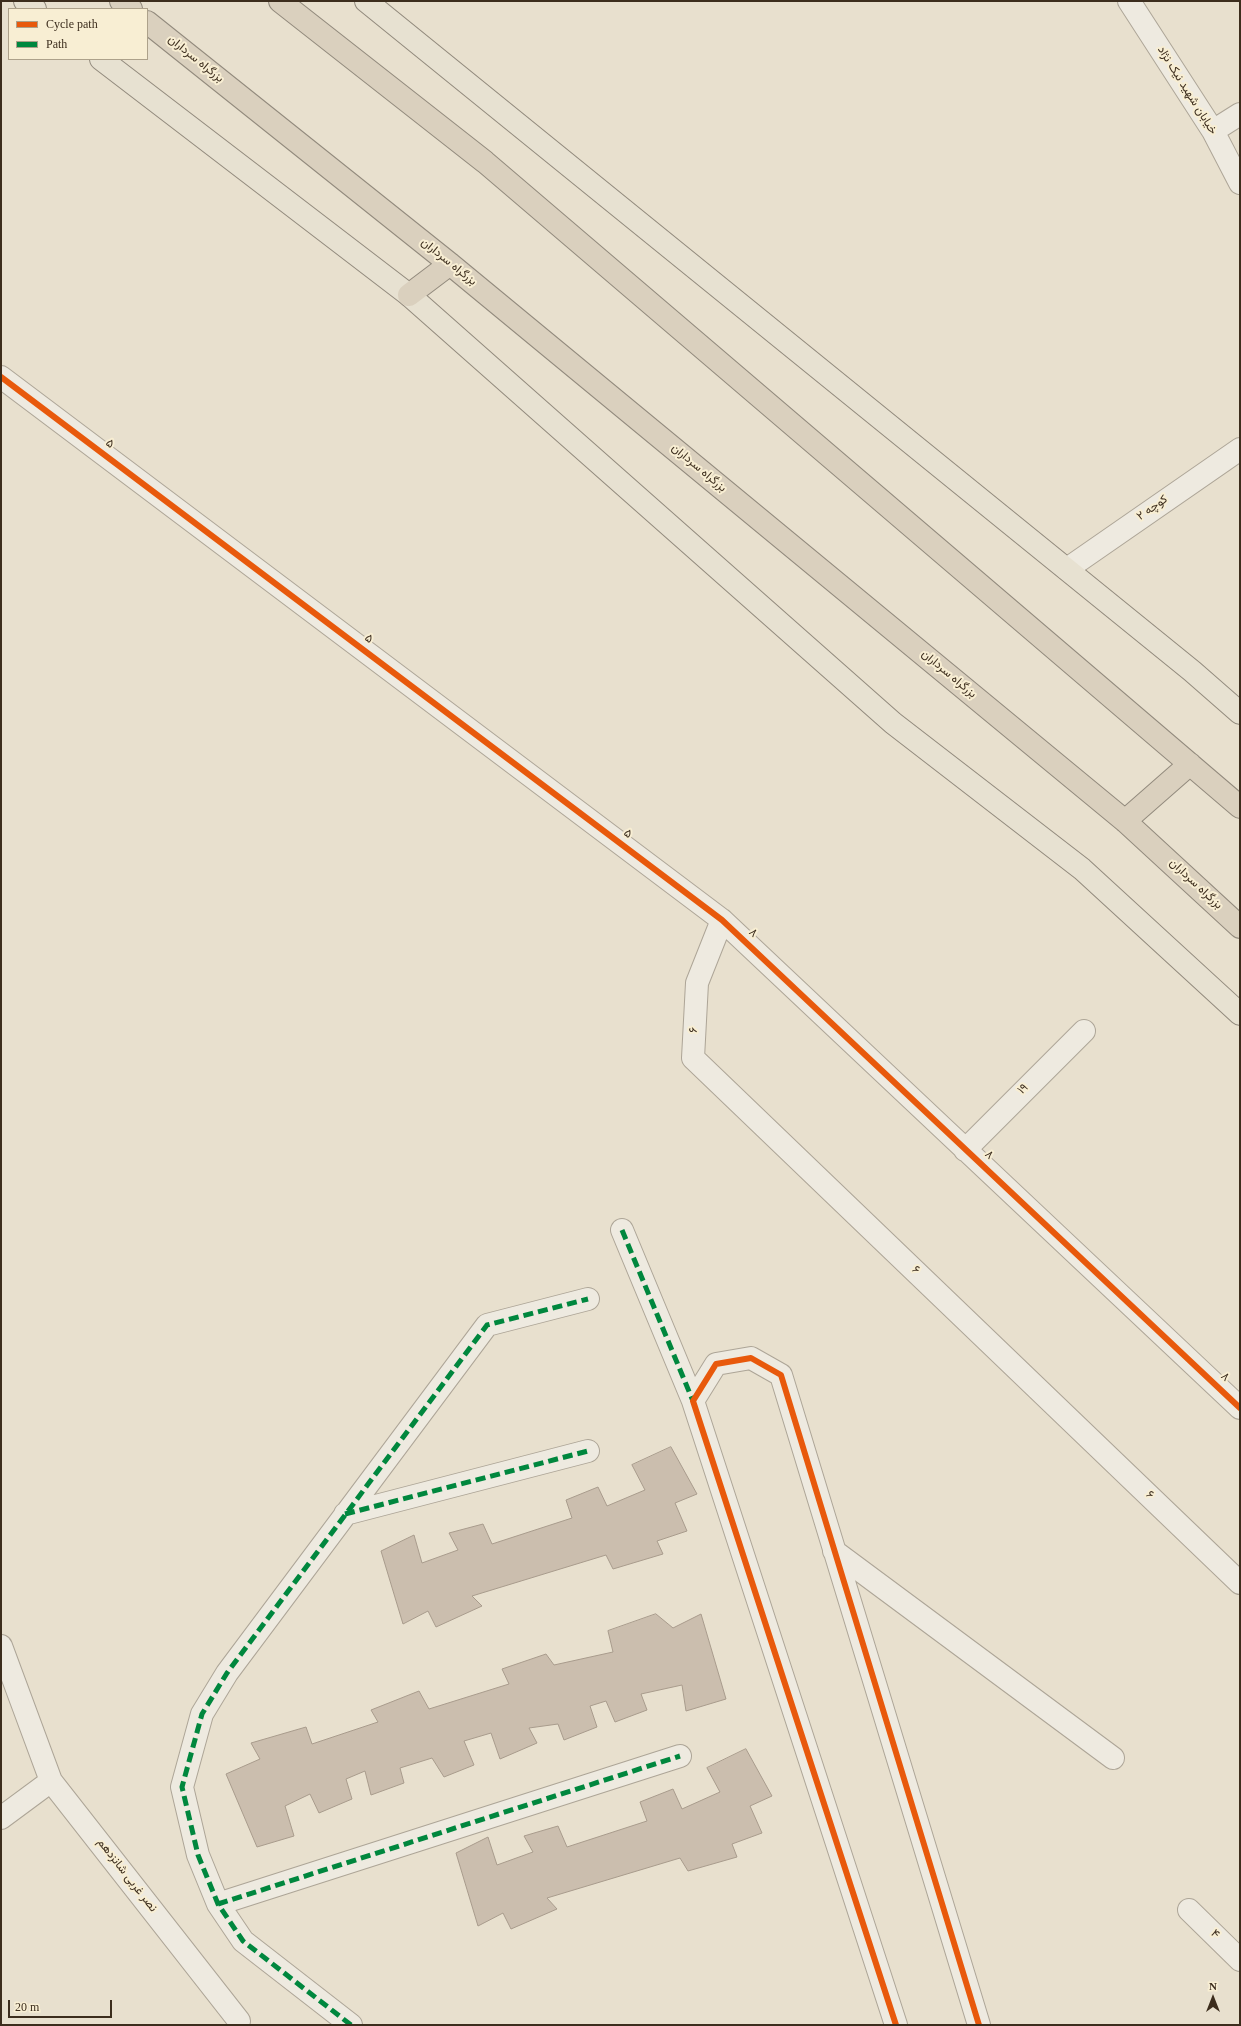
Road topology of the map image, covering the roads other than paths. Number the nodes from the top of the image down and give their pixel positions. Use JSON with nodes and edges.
{"nodes":[{"id":1,"x":25,"y":1,"type":"edge"},
{"id":2,"x":121,"y":1,"type":"edge"},
{"id":3,"x":280,"y":1,"type":"edge"},
{"id":4,"x":366,"y":1,"type":"edge"},
{"id":5,"x":1128,"y":1,"type":"edge"},
{"id":6,"x":34,"y":8,"type":"edge"},
{"id":7,"x":130,"y":8,"type":"edge"},
{"id":8,"x":148,"y":23,"type":"edge"},
{"id":9,"x":102,"y":60,"type":"edge"},
{"id":10,"x":1240,"y":114,"type":"edge"},
{"id":11,"x":1213,"y":131,"type":"junction"},
{"id":12,"x":1240,"y":183,"type":"edge"},
{"id":13,"x":450,"y":264,"type":"junction"},
{"id":14,"x":409,"y":295,"type":"junction"},
{"id":15,"x":1,"y":378,"type":"edge"},
{"id":16,"x":1240,"y":449,"type":"edge"},
{"id":17,"x":1067,"y":569,"type":"junction"},
{"id":18,"x":1240,"y":712,"type":"edge"},
{"id":19,"x":1190,"y":764,"type":"junction"},
{"id":20,"x":1240,"y":808,"type":"edge"},
{"id":21,"x":1125,"y":821,"type":"junction"},
{"id":22,"x":722,"y":920,"type":"junction"},
{"id":23,"x":1240,"y":927,"type":"edge"},
{"id":24,"x":1240,"y":1014,"type":"edge"},
{"id":25,"x":1084,"y":1031,"type":"dead end"},
{"id":26,"x":965,"y":1150,"type":"junction"},
{"id":27,"x":622,"y":1230,"type":"dead end"},
{"id":28,"x":588,"y":1299,"type":"dead end"},
{"id":29,"x":693,"y":1401,"type":"junction"},
{"id":30,"x":1240,"y":1408,"type":"edge"},
{"id":31,"x":588,"y":1451,"type":"dead end"},
{"id":32,"x":346,"y":1514,"type":"junction"},
{"id":33,"x":834,"y":1551,"type":"junction"},
{"id":34,"x":1240,"y":1583,"type":"edge"},
{"id":35,"x":1,"y":1646,"type":"edge"},
{"id":36,"x":680,"y":1756,"type":"dead end"},
{"id":37,"x":1113,"y":1758,"type":"dead end"},
{"id":38,"x":50,"y":1781,"type":"junction"},
{"id":39,"x":1,"y":1818,"type":"edge"},
{"id":40,"x":218,"y":1904,"type":"junction"},
{"id":41,"x":1189,"y":1910,"type":"dead end"},
{"id":42,"x":1240,"y":1960,"type":"edge"},
{"id":43,"x":239,"y":2021,"type":"dead end"},
{"id":44,"x":351,"y":2025,"type":"edge"},
{"id":45,"x":896,"y":2025,"type":"edge"},
{"id":46,"x":979,"y":2025,"type":"edge"}],
"edges":[{"from":1,"to":6,"type":"main road"},
{"from":2,"to":7,"type":"highway"},
{"from":3,"to":19,"type":"highway"},
{"from":4,"to":17,"type":"main road"},
{"from":5,"to":11,"type":"street","name":"خیابان شهید نیک نژاد"},
{"from":8,"to":13,"type":"highway","name":"بزرگراه سرداران"},
{"from":9,"to":14,"type":"main road"},
{"from":10,"to":11,"type":"street"},
{"from":11,"to":12,"type":"street","name":"خیابان شهید نیک نژاد"},
{"from":13,"to":14,"type":"highway"},
{"from":13,"to":21,"type":"highway","name":"بزرگراه سرداران"},
{"from":14,"to":24,"type":"main road"},
{"from":15,"to":22,"type":"street","name":"۵"},
{"from":16,"to":17,"type":"street","name":"کوچه ۲"},
{"from":17,"to":18,"type":"main road"},
{"from":19,"to":20,"type":"highway"},
{"from":19,"to":21,"type":"highway"},
{"from":21,"to":23,"type":"highway","name":"بزرگراه سرداران"},
{"from":22,"to":26,"type":"street","name":"۸"},
{"from":22,"to":34,"type":"street","name":"۶"},
{"from":25,"to":26,"type":"street","name":"۱۹"},
{"from":26,"to":30,"type":"street","name":"۸"},
{"from":27,"to":29,"type":"street"},
{"from":28,"to":32,"type":"street"},
{"from":29,"to":33,"type":"street"},
{"from":29,"to":45,"type":"street"},
{"from":31,"to":32,"type":"street"},
{"from":32,"to":40,"type":"street"},
{"from":33,"to":37,"type":"street"},
{"from":33,"to":46,"type":"street"},
{"from":35,"to":38,"type":"street","name":"نصر غربی شانزدهم"},
{"from":36,"to":40,"type":"street"},
{"from":38,"to":39,"type":"street"},
{"from":38,"to":43,"type":"street","name":"نصر غربی شانزدهم"},
{"from":40,"to":44,"type":"street"},
{"from":41,"to":42,"type":"street","name":"۴"}]}
